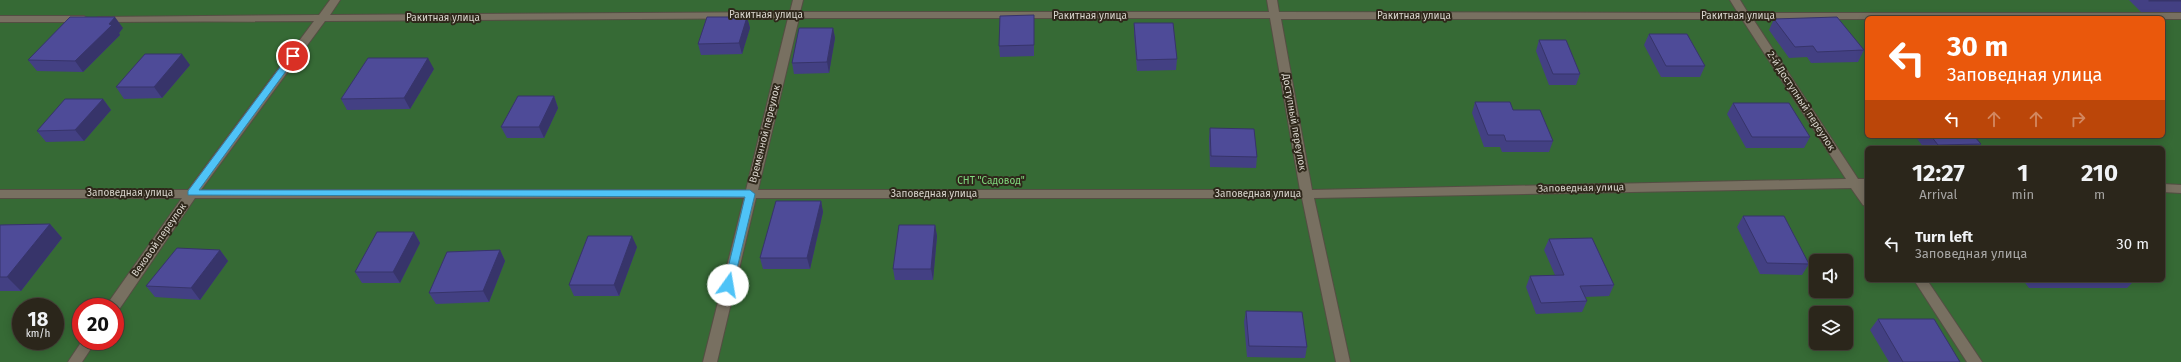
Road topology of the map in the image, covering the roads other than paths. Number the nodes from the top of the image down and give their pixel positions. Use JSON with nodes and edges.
{"nodes":[{"id":1,"x":334,"y":0,"type":"edge"},
{"id":2,"x":798,"y":0,"type":"edge"},
{"id":3,"x":1272,"y":0,"type":"edge"},
{"id":4,"x":1735,"y":0,"type":"edge"},
{"id":5,"x":794,"y":15,"type":"junction"},
{"id":6,"x":1275,"y":16,"type":"junction"},
{"id":7,"x":1746,"y":16,"type":"junction"},
{"id":8,"x":2181,"y":16,"type":"edge"},
{"id":9,"x":0,"y":19,"type":"edge"},
{"id":10,"x":321,"y":19,"type":"junction"},
{"id":11,"x":1854,"y":182,"type":"junction"},
{"id":12,"x":1865,"y":183,"type":"edge"},
{"id":13,"x":2165,"y":188,"type":"edge"},
{"id":14,"x":2181,"y":189,"type":"edge"},
{"id":15,"x":192,"y":193,"type":"junction"},
{"id":16,"x":0,"y":194,"type":"edge"},
{"id":17,"x":750,"y":194,"type":"junction"},
{"id":18,"x":1307,"y":194,"type":"junction"},
{"id":19,"x":1865,"y":199,"type":"edge"},
{"id":20,"x":1921,"y":282,"type":"edge"},
{"id":21,"x":119,"y":298,"type":"edge"},
{"id":22,"x":83,"y":350,"type":"edge"},
{"id":23,"x":74,"y":362,"type":"edge"},
{"id":24,"x":710,"y":362,"type":"edge"},
{"id":25,"x":1343,"y":362,"type":"edge"},
{"id":26,"x":1975,"y":362,"type":"edge"}],
"edges":[{"from":1,"to":10,"type":"lane","name":"Вековой переулок"},
{"from":2,"to":5,"type":"lane","name":"Временной переулок"},
{"from":3,"to":6,"type":"lane","name":"Доступный переулок"},
{"from":4,"to":7,"type":"lane","name":"2-й Доступный переулок"},
{"from":5,"to":6,"type":"lane","name":"Ракитная улица"},
{"from":5,"to":10,"type":"lane","name":"Ракитная улица"},
{"from":5,"to":17,"type":"lane","name":"Временной переулок"},
{"from":6,"to":7,"type":"lane","name":"Ракитная улица"},
{"from":6,"to":18,"type":"lane","name":"Доступный переулок"},
{"from":7,"to":8,"type":"lane","name":"Ракитная улица"},
{"from":7,"to":11,"type":"lane","name":"2-й Доступный переулок"},
{"from":9,"to":10,"type":"lane","name":"Ракитная улица"},
{"from":10,"to":15,"type":"lane","name":"Вековой переулок"},
{"from":11,"to":12,"type":"lane","name":"Заповедная улица"},
{"from":11,"to":18,"type":"lane","name":"Заповедная улица"},
{"from":11,"to":19,"type":"lane","name":"2-й Доступный переулок"},
{"from":13,"to":14,"type":"lane"},
{"from":15,"to":16,"type":"lane","name":"Заповедная улица"},
{"from":15,"to":17,"type":"lane","name":"Заповедная улица"},
{"from":15,"to":21,"type":"lane","name":"Вековой переулок"},
{"from":17,"to":18,"type":"lane","name":"Заповедная улица"},
{"from":17,"to":24,"type":"lane","name":"Временной переулок"},
{"from":18,"to":25,"type":"lane","name":"Доступный переулок"},
{"from":20,"to":26,"type":"lane"},
{"from":22,"to":23,"type":"lane"}]}
